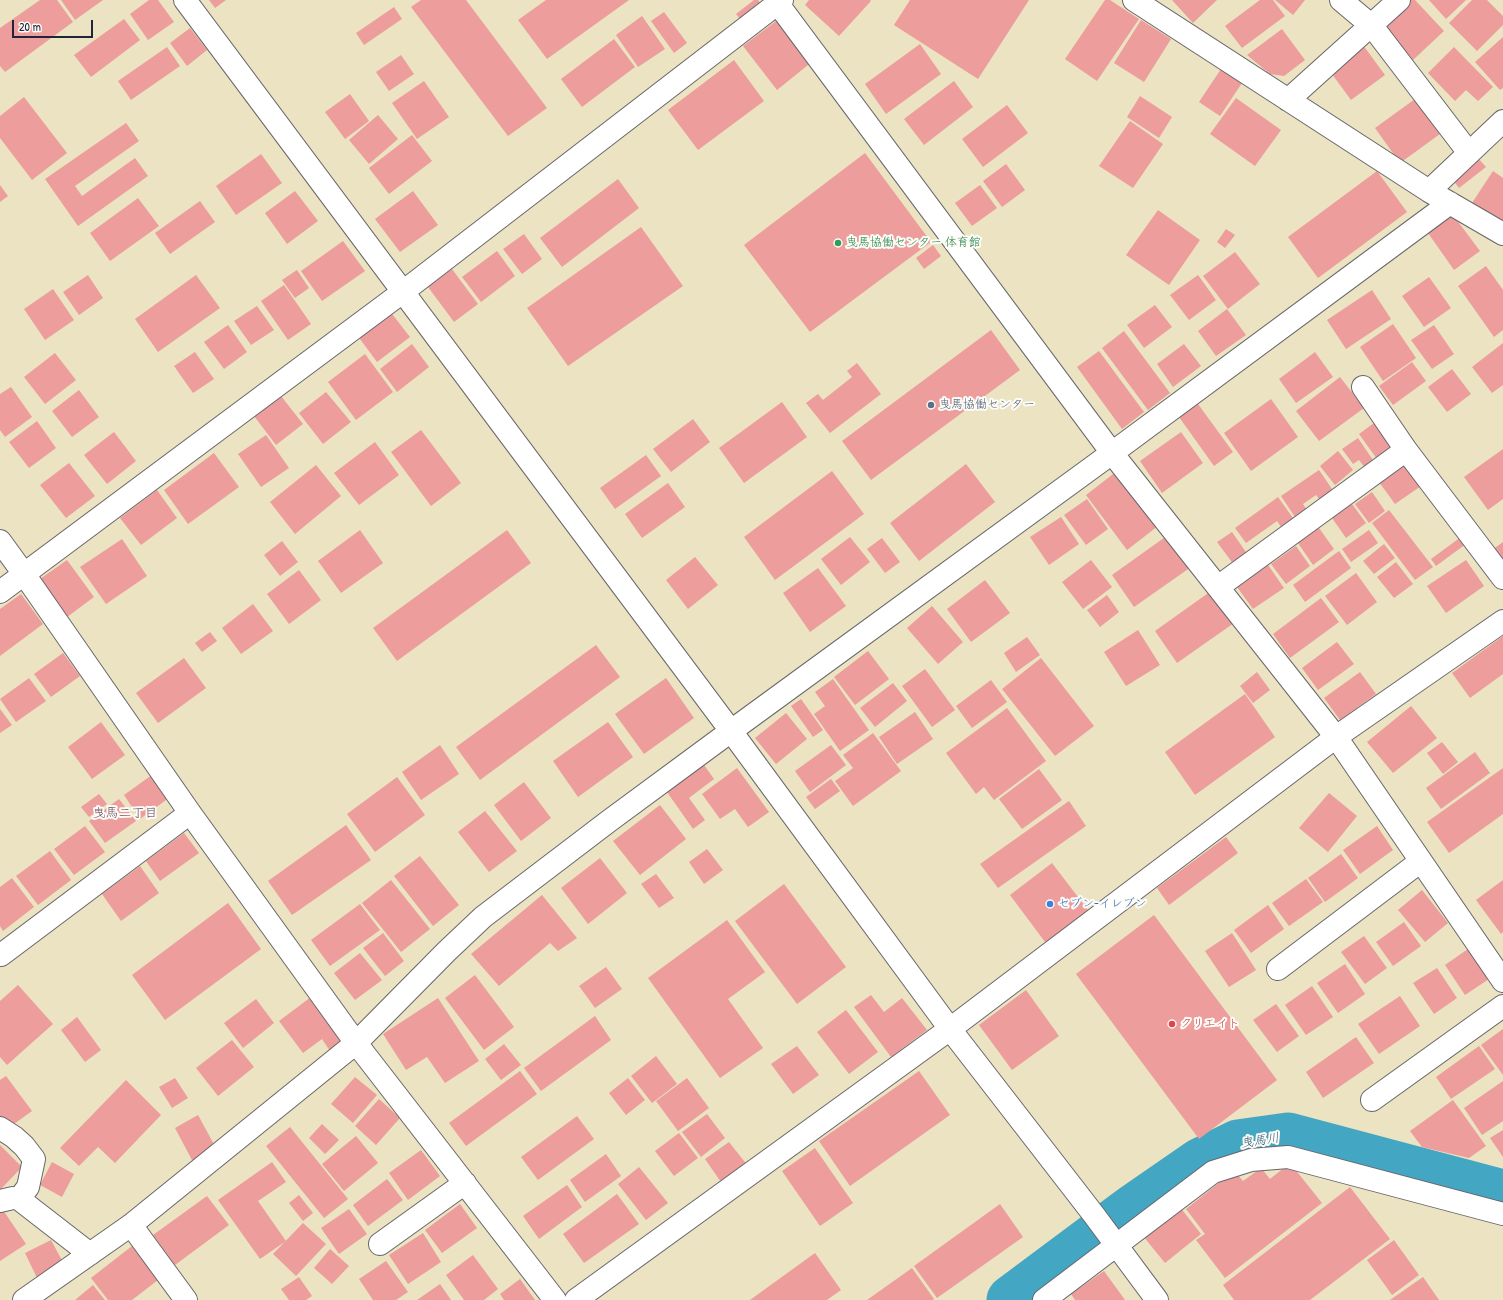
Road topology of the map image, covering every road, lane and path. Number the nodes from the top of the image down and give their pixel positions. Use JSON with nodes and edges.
{"nodes":[{"id":1,"x":185,"y":0,"type":"edge"},
{"id":2,"x":1134,"y":0,"type":"edge"},
{"id":3,"x":1341,"y":0,"type":"edge"},
{"id":4,"x":1399,"y":0,"type":"edge"},
{"id":5,"x":778,"y":1,"type":"edge"},
{"id":6,"x":1372,"y":26,"type":"junction"},
{"id":7,"x":1288,"y":100,"type":"junction"},
{"id":8,"x":1503,"y":121,"type":"edge"},
{"id":9,"x":1469,"y":153,"type":"junction"},
{"id":10,"x":1429,"y":191,"type":"junction"},
{"id":11,"x":1450,"y":202,"type":"junction"},
{"id":12,"x":1503,"y":234,"type":"edge"},
{"id":13,"x":404,"y":291,"type":"junction"},
{"id":14,"x":1363,"y":387,"type":"dead end"},
{"id":15,"x":1406,"y":450,"type":"junction"},
{"id":16,"x":1112,"y":453,"type":"junction"},
{"id":17,"x":0,"y":541,"type":"edge"},
{"id":18,"x":24,"y":574,"type":"junction"},
{"id":19,"x":1503,"y":578,"type":"edge"},
{"id":20,"x":1218,"y":587,"type":"junction"},
{"id":21,"x":0,"y":592,"type":"edge"},
{"id":22,"x":1503,"y":621,"type":"edge"},
{"id":23,"x":731,"y":731,"type":"junction"},
{"id":24,"x":1336,"y":737,"type":"junction"},
{"id":25,"x":190,"y":813,"type":"junction"},
{"id":26,"x":1421,"y":861,"type":"junction"},
{"id":27,"x":0,"y":953,"type":"edge"},
{"id":28,"x":1278,"y":969,"type":"dead end"},
{"id":29,"x":1500,"y":972,"type":"edge"},
{"id":30,"x":1503,"y":1006,"type":"edge"},
{"id":31,"x":950,"y":1029,"type":"junction"},
{"id":32,"x":356,"y":1043,"type":"junction"},
{"id":33,"x":1372,"y":1100,"type":"dead end"},
{"id":34,"x":0,"y":1128,"type":"edge"},
{"id":35,"x":465,"y":1183,"type":"junction"},
{"id":36,"x":10,"y":1200,"type":"edge"},
{"id":37,"x":1503,"y":1214,"type":"edge"},
{"id":38,"x":131,"y":1225,"type":"junction"},
{"id":39,"x":380,"y":1244,"type":"dead end"},
{"id":40,"x":1116,"y":1244,"type":"junction"},
{"id":41,"x":90,"y":1254,"type":"junction"},
{"id":42,"x":24,"y":1300,"type":"edge"},
{"id":43,"x":186,"y":1300,"type":"edge"},
{"id":44,"x":555,"y":1300,"type":"edge"},
{"id":45,"x":576,"y":1300,"type":"edge"},
{"id":46,"x":1044,"y":1300,"type":"edge"},
{"id":47,"x":1157,"y":1300,"type":"edge"}],
"edges":[{"from":1,"to":13,"type":"street"},
{"from":2,"to":7,"type":"street"},
{"from":3,"to":6,"type":"street"},
{"from":4,"to":6,"type":"street"},
{"from":5,"to":13,"type":"street"},
{"from":5,"to":16,"type":"street"},
{"from":6,"to":7,"type":"street"},
{"from":6,"to":9,"type":"street"},
{"from":7,"to":10,"type":"street"},
{"from":8,"to":9,"type":"street"},
{"from":9,"to":10,"type":"street"},
{"from":10,"to":11,"type":"street"},
{"from":11,"to":12,"type":"street"},
{"from":11,"to":16,"type":"street"},
{"from":13,"to":18,"type":"street"},
{"from":13,"to":23,"type":"street"},
{"from":14,"to":15,"type":"street"},
{"from":15,"to":19,"type":"street"},
{"from":15,"to":20,"type":"street"},
{"from":16,"to":20,"type":"street"},
{"from":16,"to":23,"type":"street"},
{"from":17,"to":18,"type":"street"},
{"from":18,"to":21,"type":"street"},
{"from":18,"to":25,"type":"street"},
{"from":20,"to":24,"type":"street"},
{"from":22,"to":24,"type":"street"},
{"from":23,"to":31,"type":"street"},
{"from":23,"to":32,"type":"street"},
{"from":24,"to":26,"type":"street"},
{"from":24,"to":31,"type":"street"},
{"from":25,"to":27,"type":"street"},
{"from":25,"to":32,"type":"street"},
{"from":26,"to":28,"type":"street"},
{"from":26,"to":29,"type":"street"},
{"from":30,"to":33,"type":"street"},
{"from":31,"to":40,"type":"street"},
{"from":31,"to":45,"type":"street"},
{"from":32,"to":35,"type":"street"},
{"from":32,"to":38,"type":"street"},
{"from":34,"to":36,"type":"street"},
{"from":35,"to":39,"type":"street"},
{"from":35,"to":44,"type":"street"},
{"from":36,"to":41,"type":"street"},
{"from":37,"to":40,"type":"street"},
{"from":38,"to":41,"type":"street"},
{"from":38,"to":43,"type":"street"},
{"from":40,"to":46,"type":"street"},
{"from":40,"to":47,"type":"street"},
{"from":41,"to":42,"type":"street"}]}
